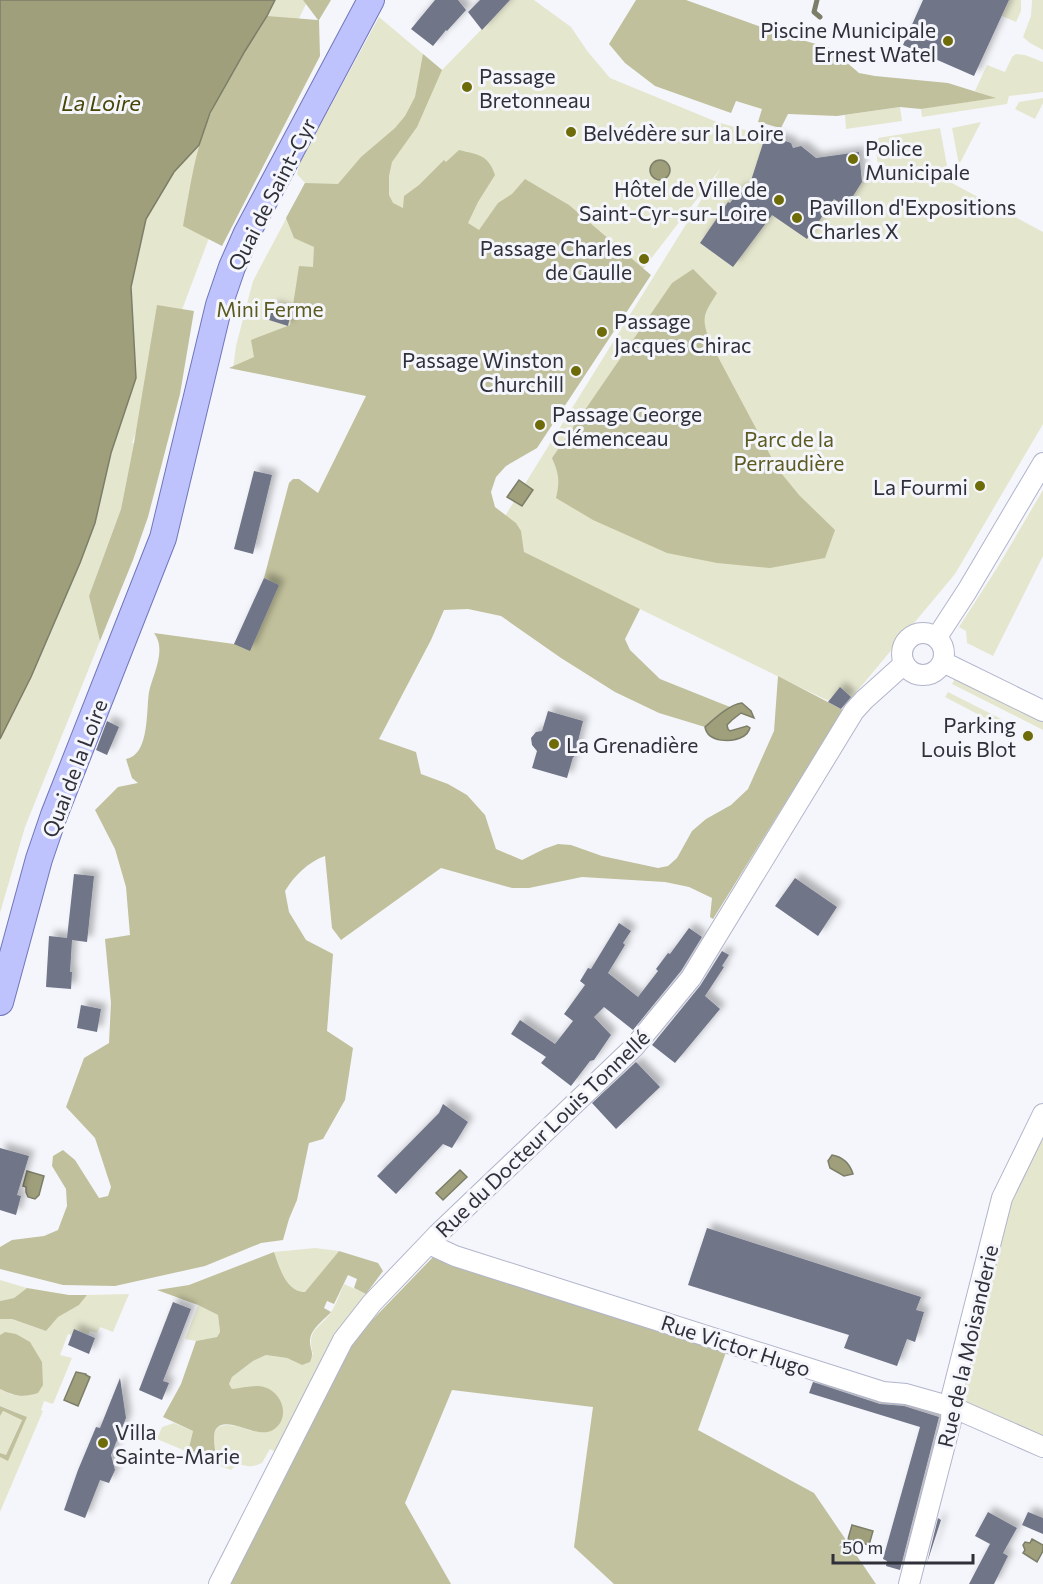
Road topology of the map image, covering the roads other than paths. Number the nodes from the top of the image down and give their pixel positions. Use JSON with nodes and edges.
{"nodes":[{"id":1,"x":371,"y":0,"type":"edge"},
{"id":2,"x":1043,"y":463,"type":"edge"},
{"id":3,"x":163,"y":538,"type":"joint"},
{"id":4,"x":937,"y":637,"type":"junction"},
{"id":5,"x":943,"y":662,"type":"junction"},
{"id":6,"x":904,"y":664,"type":"junction"},
{"id":7,"x":1043,"y":711,"type":"edge"},
{"id":8,"x":0,"y":1002,"type":"edge"},
{"id":9,"x":1043,"y":1114,"type":"edge"},
{"id":10,"x":429,"y":1244,"type":"junction"},
{"id":11,"x":952,"y":1407,"type":"junction"},
{"id":12,"x":1043,"y":1447,"type":"edge"},
{"id":13,"x":219,"y":1584,"type":"edge"},
{"id":14,"x":909,"y":1584,"type":"edge"}],
"edges":[{"from":1,"to":3,"type":"main road","name":"Quai de Saint-Cyr"},
{"from":2,"to":4,"type":"street"},
{"from":3,"to":8,"type":"main road","name":"Quai de la Loire"},
{"from":4,"to":5,"type":"street"},
{"from":4,"to":6,"type":"street"},
{"from":5,"to":6,"type":"street"},
{"from":5,"to":7,"type":"street"},
{"from":6,"to":10,"type":"street","name":"Rue du Docteur Louis Tonnellé"},
{"from":9,"to":11,"type":"street","name":"Rue de la Moisanderie"},
{"from":10,"to":11,"type":"street","name":"Rue Victor Hugo"},
{"from":10,"to":13,"type":"street","name":"Rue du Docteur Louis Tonnellé"},
{"from":11,"to":12,"type":"street","name":"Rue Victor Hugo"},
{"from":11,"to":14,"type":"street","name":"Rue de la Moisanderie"}]}
